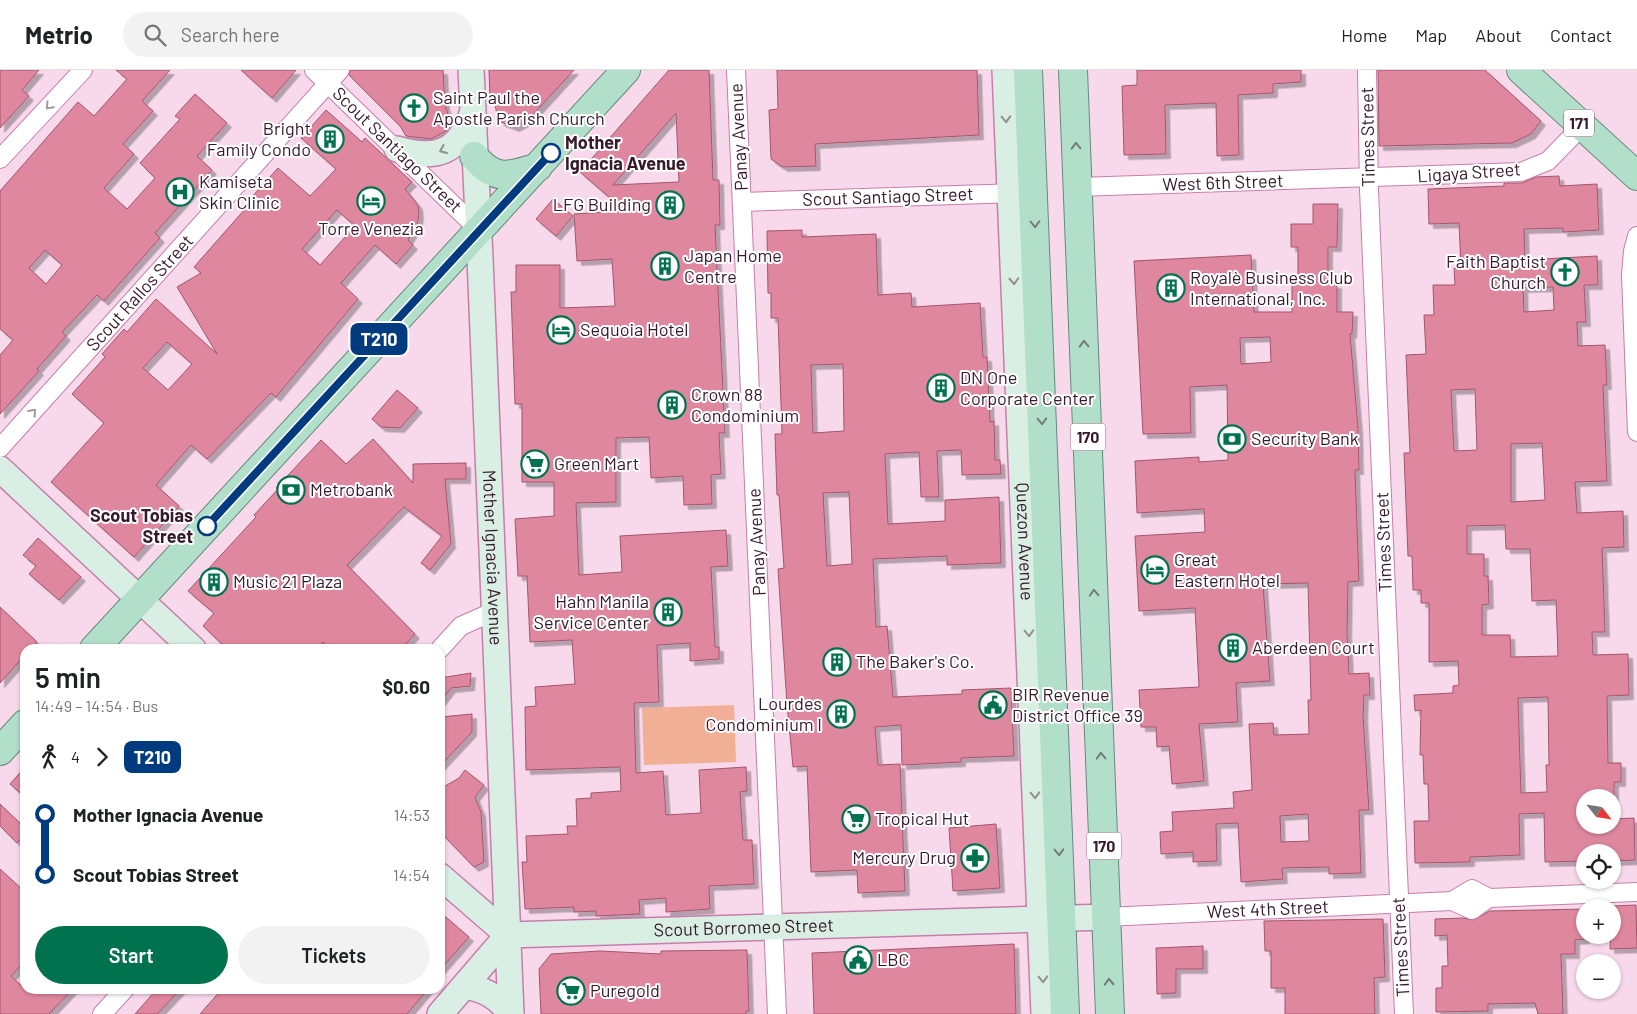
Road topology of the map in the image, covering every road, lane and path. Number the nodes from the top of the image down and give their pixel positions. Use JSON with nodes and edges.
{"nodes":[{"id":1,"x":83,"y":70,"type":"edge"},
{"id":2,"x":314,"y":70,"type":"edge"},
{"id":3,"x":340,"y":70,"type":"edge"},
{"id":4,"x":471,"y":70,"type":"edge"},
{"id":5,"x":626,"y":70,"type":"edge"},
{"id":6,"x":736,"y":70,"type":"edge"},
{"id":7,"x":1005,"y":70,"type":"edge"},
{"id":8,"x":1028,"y":70,"type":"edge"},
{"id":9,"x":1073,"y":70,"type":"edge"},
{"id":10,"x":1367,"y":70,"type":"edge"},
{"id":11,"x":1521,"y":70,"type":"edge"},
{"id":12,"x":328,"y":83,"type":"junction"},
{"id":13,"x":472,"y":114,"type":"junction"},
{"id":14,"x":1582,"y":126,"type":"junction"},
{"id":15,"x":397,"y":149,"type":"junction"},
{"id":16,"x":474,"y":156,"type":"junction"},
{"id":17,"x":0,"y":159,"type":"edge"},
{"id":18,"x":538,"y":167,"type":"junction"},
{"id":19,"x":1637,"y":176,"type":"edge"},
{"id":20,"x":1369,"y":178,"type":"junction"},
{"id":21,"x":1078,"y":187,"type":"junction"},
{"id":22,"x":1022,"y":193,"type":"junction"},
{"id":23,"x":742,"y":202,"type":"junction"},
{"id":24,"x":479,"y":230,"type":"junction"},
{"id":25,"x":1637,"y":236,"type":"edge"},
{"id":26,"x":1637,"y":432,"type":"edge"},
{"id":27,"x":0,"y":448,"type":"edge"},
{"id":28,"x":0,"y":469,"type":"edge"},
{"id":29,"x":1089,"y":489,"type":"junction"},
{"id":30,"x":1045,"y":495,"type":"junction"},
{"id":31,"x":1091,"y":533,"type":"junction"},
{"id":32,"x":1046,"y":541,"type":"junction"},
{"id":33,"x":140,"y":599,"type":"junction"},
{"id":34,"x":495,"y":611,"type":"junction"},
{"id":35,"x":99,"y":644,"type":"edge"},
{"id":36,"x":188,"y":644,"type":"edge"},
{"id":37,"x":444,"y":644,"type":"edge"},
{"id":38,"x":20,"y":729,"type":"edge"},
{"id":39,"x":0,"y":751,"type":"edge"},
{"id":40,"x":445,"y":880,"type":"edge"},
{"id":41,"x":1637,"y":892,"type":"edge"},
{"id":42,"x":1399,"y":903,"type":"junction"},
{"id":43,"x":1073,"y":918,"type":"junction"},
{"id":44,"x":775,"y":927,"type":"junction"},
{"id":45,"x":508,"y":935,"type":"junction"},
{"id":46,"x":466,"y":986,"type":"junction"},
{"id":47,"x":120,"y":994,"type":"edge"},
{"id":48,"x":102,"y":1014,"type":"edge"},
{"id":49,"x":440,"y":1014,"type":"edge"},
{"id":50,"x":511,"y":1014,"type":"edge"},
{"id":51,"x":777,"y":1014,"type":"edge"},
{"id":52,"x":1044,"y":1014,"type":"edge"},
{"id":53,"x":1065,"y":1014,"type":"edge"},
{"id":54,"x":1110,"y":1014,"type":"edge"},
{"id":55,"x":1404,"y":1014,"type":"edge"}],
"edges":[{"from":1,"to":17,"type":"street","one_way":true},
{"from":2,"to":12,"type":"street","name":"Scout Santiago Street"},
{"from":3,"to":12,"type":"street","name":"Scout Rallos Street"},
{"from":4,"to":13,"type":"street","name":"Mother Ignacia Avenue"},
{"from":5,"to":18,"type":"main road"},
{"from":6,"to":23,"type":"street","name":"Panay Avenue"},
{"from":7,"to":22,"type":"street","name":"Quezon Avenue","number":"170","one_way":true},
{"from":8,"to":22,"type":"main road","name":"Quezon Avenue","number":"170"},
{"from":21,"to":9,"type":"main road","name":"Quezon Avenue","number":"170","one_way":true},
{"from":10,"to":20,"type":"street","name":"Times Street"},
{"from":11,"to":14,"type":"main road","number":"171"},
{"from":12,"to":15,"type":"street","name":"Scout Santiago Street"},
{"from":27,"to":12,"type":"street","name":"Scout Rallos Street","one_way":true},
{"from":13,"to":15,"type":"street","one_way":true},
{"from":13,"to":16,"type":"street","name":"Mother Ignacia Avenue"},
{"from":14,"to":19,"type":"main road","number":"171"},
{"from":14,"to":20,"type":"street","name":"Ligaya Street"},
{"from":15,"to":24,"type":"street","name":"Scout Santiago Street"},
{"from":16,"to":18,"type":"main road"},
{"from":16,"to":24,"type":"street","name":"Mother Ignacia Avenue"},
{"from":18,"to":24,"type":"main road"},
{"from":20,"to":21,"type":"street","name":"West 6th Street"},
{"from":20,"to":42,"type":"street","name":"Times Street"},
{"from":29,"to":21,"type":"main road","name":"Quezon Avenue","number":"170","one_way":true},
{"from":22,"to":23,"type":"street","name":"Scout Santiago Street"},
{"from":22,"to":30,"type":"main road","name":"Quezon Avenue","number":"170","one_way":true},
{"from":22,"to":43,"type":"street","name":"Quezon Avenue","number":"170","one_way":true},
{"from":23,"to":44,"type":"street","name":"Panay Avenue"},
{"from":24,"to":33,"type":"main road"},
{"from":24,"to":34,"type":"street","name":"Mother Ignacia Avenue"},
{"from":25,"to":26,"type":"street"},
{"from":28,"to":33,"type":"street"},
{"from":29,"to":30,"type":"main road"},
{"from":29,"to":31,"type":"main road","name":"Quezon Avenue","number":"170"},
{"from":30,"to":32,"type":"main road","name":"Quezon Avenue","number":"170"},
{"from":31,"to":32,"type":"main road"},
{"from":43,"to":31,"type":"main road","name":"Quezon Avenue","number":"170","one_way":true},
{"from":32,"to":43,"type":"main road","name":"Quezon Avenue","number":"170","one_way":true},
{"from":33,"to":35,"type":"main road"},
{"from":33,"to":36,"type":"street"},
{"from":34,"to":37,"type":"street"},
{"from":34,"to":45,"type":"street","name":"Mother Ignacia Avenue"},
{"from":38,"to":39,"type":"main road"},
{"from":40,"to":45,"type":"street"},
{"from":41,"to":42,"type":"street","name":"West 4th Street"},
{"from":42,"to":43,"type":"street","name":"West 4th Street"},
{"from":42,"to":55,"type":"street","name":"Times Street"},
{"from":43,"to":44,"type":"street","name":"Scout Borromeo Street"},
{"from":43,"to":52,"type":"street","name":"Quezon Avenue","number":"170","one_way":true},
{"from":43,"to":53,"type":"main road","name":"Quezon Avenue","number":"170"},
{"from":54,"to":43,"type":"main road","name":"Quezon Avenue","number":"170","one_way":true},
{"from":44,"to":45,"type":"street","name":"Scout Borromeo Street"},
{"from":44,"to":51,"type":"street","name":"Panay Avenue"},
{"from":45,"to":46,"type":"street"},
{"from":45,"to":50,"type":"street","name":"Mother Ignacia Avenue"},
{"from":46,"to":49,"type":"street"},
{"from":46,"to":50,"type":"street"},
{"from":47,"to":48,"type":"street"}]}
